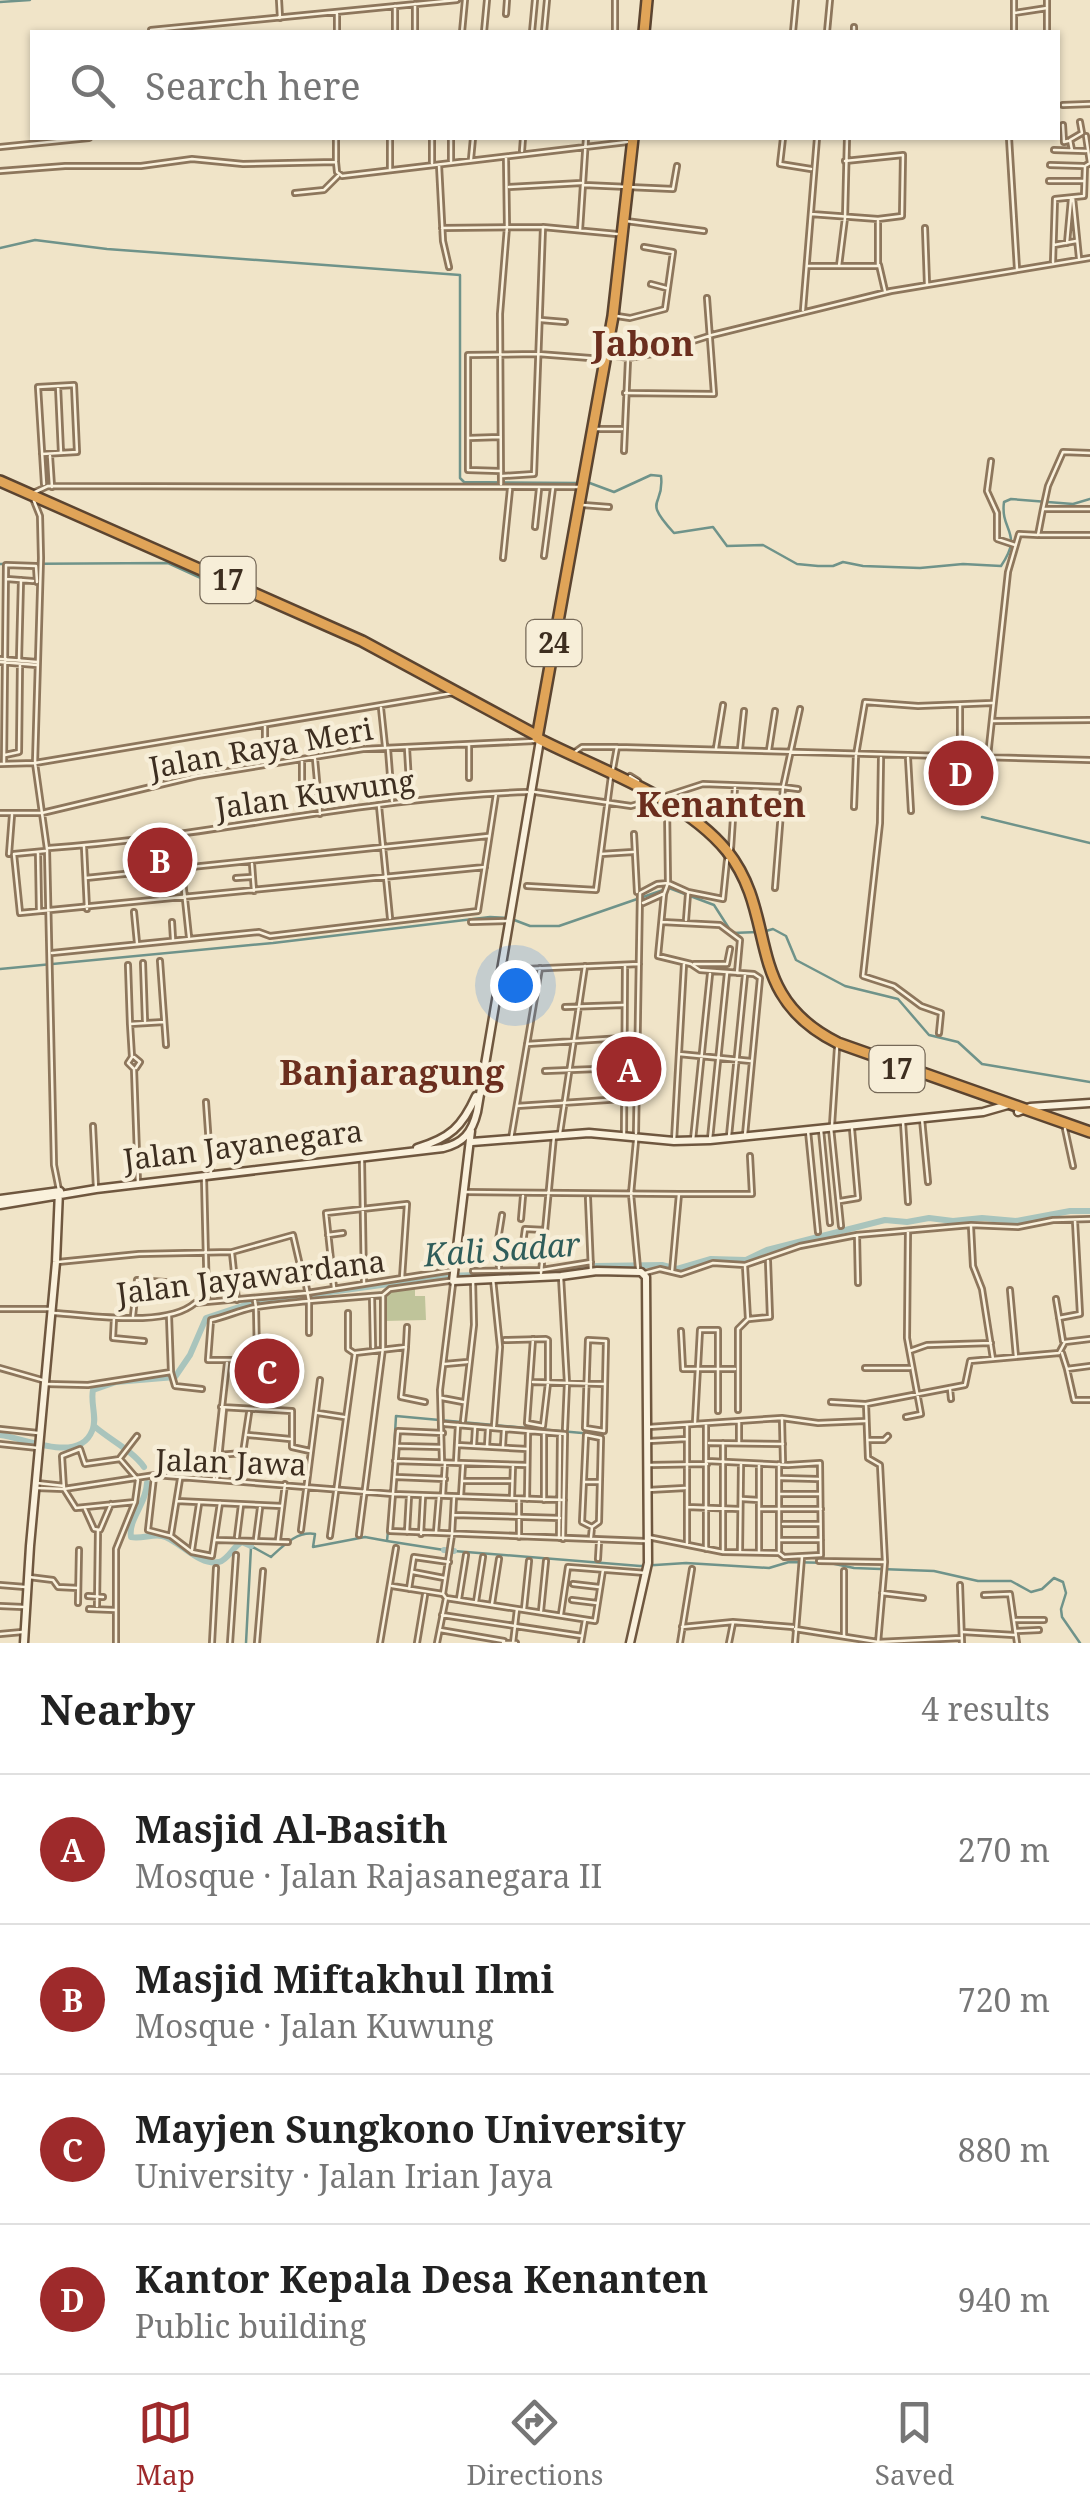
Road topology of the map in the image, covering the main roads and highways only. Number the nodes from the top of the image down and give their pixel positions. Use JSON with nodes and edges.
{"nodes":[{"id":1,"x":647,"y":0,"type":"edge"},
{"id":2,"x":644,"y":30,"type":"edge"},
{"id":3,"x":633,"y":140,"type":"edge"},
{"id":4,"x":0,"y":484,"type":"edge"},
{"id":5,"x":537,"y":734,"type":"junction"},
{"id":6,"x":758,"y":939,"type":"junction"},
{"id":7,"x":479,"y":1091,"type":"junction"},
{"id":8,"x":1090,"y":1103,"type":"edge"},
{"id":9,"x":1014,"y":1108,"type":"junction"},
{"id":10,"x":466,"y":1117,"type":"junction"},
{"id":11,"x":473,"y":1126,"type":"junction"},
{"id":12,"x":1090,"y":1135,"type":"edge"},
{"id":13,"x":445,"y":1137,"type":"junction"},
{"id":14,"x":472,"y":1142,"type":"junction"},
{"id":15,"x":461,"y":1143,"type":"junction"},
{"id":16,"x":449,"y":1147,"type":"junction"},
{"id":17,"x":411,"y":1150,"type":"junction"},
{"id":18,"x":59,"y":1194,"type":"junction"},
{"id":19,"x":0,"y":1202,"type":"edge"},
{"id":20,"x":24,"y":1643,"type":"edge"},
{"id":21,"x":630,"y":1643,"type":"edge"}],
"edges":[{"from":1,"to":2,"type":"highway"},
{"from":3,"to":5,"type":"highway","number":"24"},
{"from":4,"to":5,"type":"highway","number":"17"},
{"from":5,"to":6,"type":"highway","number":"17"},
{"from":5,"to":7,"type":"main road","name":"Jalan Jayanegara"},
{"from":6,"to":9,"type":"highway","number":"17"},
{"from":6,"to":9,"type":"highway","number":"17"},
{"from":7,"to":10,"type":"main road","name":"Jalan Jayanegara"},
{"from":7,"to":11,"type":"main road","name":"Jalan Jayanegara"},
{"from":8,"to":9,"type":"main road","name":"Jalan Jayanegara"},
{"from":9,"to":12,"type":"highway","number":"17"},
{"from":9,"to":12,"type":"highway","number":"17"},
{"from":9,"to":14,"type":"main road","name":"Jalan Jayanegara"},
{"from":10,"to":11,"type":"main road"},
{"from":10,"to":13,"type":"main road","name":"Jalan Jayanegara"},
{"from":11,"to":14,"type":"main road","name":"Jalan Jayanegara"},
{"from":11,"to":15,"type":"main road"},
{"from":13,"to":16,"type":"main road"},
{"from":13,"to":17,"type":"main road","name":"Jalan Jayanegara"},
{"from":14,"to":15,"type":"main road","name":"Jalan Jayanegara"},
{"from":14,"to":21,"type":"main road","name":"Jalan Jayanegara"},
{"from":15,"to":16,"type":"main road","name":"Jalan Jayanegara"},
{"from":16,"to":17,"type":"main road","name":"Jalan Jayanegara"},
{"from":17,"to":18,"type":"main road","name":"Jalan Jayanegara"},
{"from":18,"to":19,"type":"main road","name":"Jalan Jayanegara"},
{"from":18,"to":20,"type":"main road"}]}
